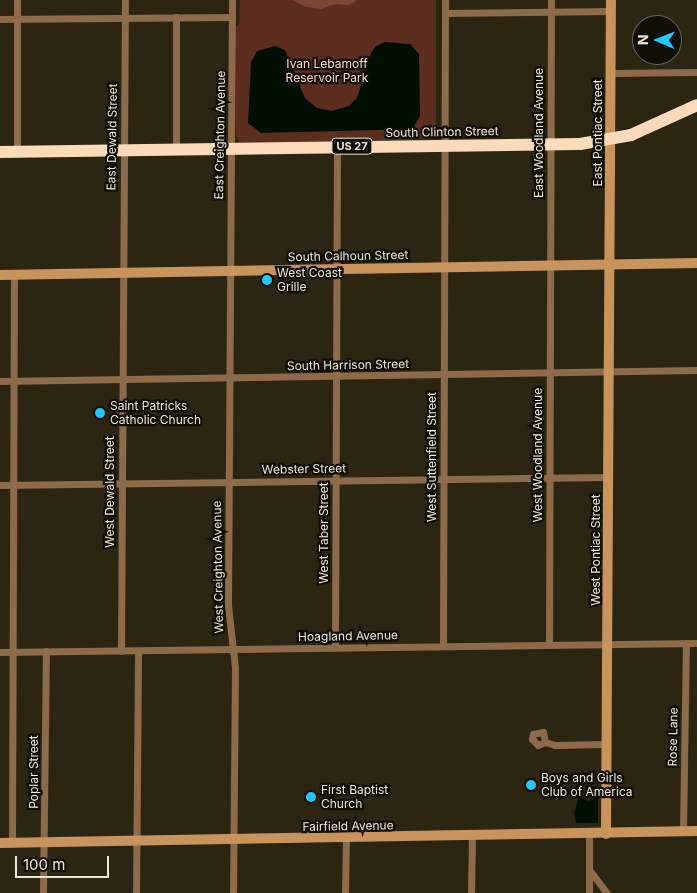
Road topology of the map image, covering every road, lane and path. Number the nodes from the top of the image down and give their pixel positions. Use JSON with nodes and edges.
{"nodes":[{"id":1,"x":17,"y":0,"type":"edge"},
{"id":2,"x":125,"y":0,"type":"edge"},
{"id":3,"x":232,"y":0,"type":"edge"},
{"id":4,"x":445,"y":0,"type":"edge"},
{"id":5,"x":551,"y":0,"type":"edge"},
{"id":6,"x":611,"y":5,"type":"edge"},
{"id":7,"x":551,"y":12,"type":"junction"},
{"id":8,"x":445,"y":13,"type":"junction"},
{"id":9,"x":176,"y":17,"type":"junction"},
{"id":10,"x":232,"y":17,"type":"junction"},
{"id":11,"x":125,"y":18,"type":"junction"},
{"id":12,"x":0,"y":19,"type":"edge"},
{"id":13,"x":17,"y":19,"type":"junction"},
{"id":14,"x":697,"y":72,"type":"edge"},
{"id":15,"x":611,"y":73,"type":"junction"},
{"id":16,"x":697,"y":105,"type":"edge"},
{"id":17,"x":611,"y":140,"type":"junction"},
{"id":18,"x":550,"y":144,"type":"junction"},
{"id":19,"x":337,"y":146,"type":"junction"},
{"id":20,"x":444,"y":146,"type":"junction"},
{"id":21,"x":176,"y":148,"type":"junction"},
{"id":22,"x":123,"y":150,"type":"junction"},
{"id":23,"x":230,"y":150,"type":"junction"},
{"id":24,"x":0,"y":152,"type":"edge"},
{"id":25,"x":16,"y":152,"type":"junction"},
{"id":26,"x":697,"y":263,"type":"edge"},
{"id":27,"x":610,"y":265,"type":"junction"},
{"id":28,"x":550,"y":266,"type":"junction"},
{"id":29,"x":444,"y":268,"type":"junction"},
{"id":30,"x":336,"y":269,"type":"junction"},
{"id":31,"x":229,"y":270,"type":"junction"},
{"id":32,"x":122,"y":273,"type":"junction"},
{"id":33,"x":0,"y":275,"type":"edge"},
{"id":34,"x":14,"y":275,"type":"junction"},
{"id":35,"x":697,"y":370,"type":"edge"},
{"id":36,"x":550,"y":373,"type":"junction"},
{"id":37,"x":610,"y":373,"type":"junction"},
{"id":38,"x":442,"y":374,"type":"junction"},
{"id":39,"x":336,"y":376,"type":"junction"},
{"id":40,"x":229,"y":378,"type":"junction"},
{"id":41,"x":121,"y":379,"type":"junction"},
{"id":42,"x":15,"y":380,"type":"junction"},
{"id":43,"x":0,"y":381,"type":"edge"},
{"id":44,"x":550,"y":477,"type":"junction"},
{"id":45,"x":609,"y":477,"type":"junction"},
{"id":46,"x":443,"y":479,"type":"junction"},
{"id":47,"x":336,"y":480,"type":"junction"},
{"id":48,"x":228,"y":481,"type":"junction"},
{"id":49,"x":121,"y":483,"type":"junction"},
{"id":50,"x":0,"y":485,"type":"edge"},
{"id":51,"x":14,"y":485,"type":"junction"},
{"id":52,"x":686,"y":643,"type":"junction"},
{"id":53,"x":697,"y":643,"type":"edge"},
{"id":54,"x":549,"y":644,"type":"junction"},
{"id":55,"x":608,"y":644,"type":"junction"},
{"id":56,"x":443,"y":646,"type":"junction"},
{"id":57,"x":335,"y":647,"type":"junction"},
{"id":58,"x":232,"y":649,"type":"junction"},
{"id":59,"x":13,"y":651,"type":"junction"},
{"id":60,"x":46,"y":651,"type":"junction"},
{"id":61,"x":0,"y":652,"type":"edge"},
{"id":62,"x":121,"y":652,"type":"junction"},
{"id":63,"x":138,"y":652,"type":"junction"},
{"id":64,"x":545,"y":742,"type":"dead end"},
{"id":65,"x":607,"y":744,"type":"junction"},
{"id":66,"x":683,"y":831,"type":"junction"},
{"id":67,"x":697,"y":831,"type":"edge"},
{"id":68,"x":606,"y":834,"type":"junction"},
{"id":69,"x":589,"y":835,"type":"junction"},
{"id":70,"x":472,"y":837,"type":"junction"},
{"id":71,"x":346,"y":838,"type":"junction"},
{"id":72,"x":234,"y":840,"type":"junction"},
{"id":73,"x":12,"y":842,"type":"junction"},
{"id":74,"x":46,"y":842,"type":"junction"},
{"id":75,"x":137,"y":842,"type":"junction"},
{"id":76,"x":0,"y":843,"type":"edge"},
{"id":77,"x":591,"y":872,"type":"junction"},
{"id":78,"x":43,"y":893,"type":"edge"},
{"id":79,"x":136,"y":893,"type":"edge"},
{"id":80,"x":233,"y":893,"type":"edge"},
{"id":81,"x":345,"y":893,"type":"edge"},
{"id":82,"x":471,"y":893,"type":"edge"},
{"id":83,"x":588,"y":893,"type":"edge"},
{"id":84,"x":607,"y":893,"type":"edge"}],
"edges":[{"from":1,"to":13,"type":"street"},
{"from":2,"to":11,"type":"street","name":"East Dewald Street"},
{"from":3,"to":10,"type":"street","name":"East Creighton Avenue"},
{"from":4,"to":8,"type":"street","name":"West Suttenfield Street"},
{"from":5,"to":7,"type":"street","name":"East Woodland Avenue"},
{"from":6,"to":7,"type":"street"},
{"from":6,"to":15,"type":"street","name":"East Pontiac Street"},
{"from":7,"to":8,"type":"street"},
{"from":7,"to":18,"type":"street","name":"East Woodland Avenue"},
{"from":8,"to":20,"type":"street","name":"West Suttenfield Street"},
{"from":9,"to":10,"type":"street"},
{"from":9,"to":11,"type":"street"},
{"from":9,"to":21,"type":"street"},
{"from":10,"to":23,"type":"street","name":"East Creighton Avenue"},
{"from":11,"to":13,"type":"street"},
{"from":11,"to":22,"type":"street","name":"East Dewald Street"},
{"from":12,"to":13,"type":"street"},
{"from":13,"to":25,"type":"street"},
{"from":14,"to":15,"type":"street"},
{"from":15,"to":17,"type":"street","name":"East Pontiac Street"},
{"from":16,"to":17,"type":"highway","name":"South Clinton Street","number":"US 27"},
{"from":17,"to":18,"type":"highway","name":"South Clinton Street","number":"US 27"},
{"from":17,"to":27,"type":"street","name":"East Pontiac Street"},
{"from":18,"to":20,"type":"highway","name":"South Clinton Street","number":"US 27"},
{"from":18,"to":28,"type":"street","name":"East Woodland Avenue"},
{"from":19,"to":20,"type":"highway","name":"South Clinton Street","number":"US 27"},
{"from":19,"to":23,"type":"highway","name":"South Clinton Street","number":"US 27"},
{"from":19,"to":30,"type":"street","name":"West Taber Street"},
{"from":20,"to":29,"type":"street","name":"West Suttenfield Street"},
{"from":21,"to":22,"type":"highway","name":"South Clinton Street","number":"US 27"},
{"from":21,"to":23,"type":"highway","name":"South Clinton Street","number":"US 27"},
{"from":22,"to":25,"type":"highway","name":"South Clinton Street","number":"US 27"},
{"from":22,"to":32,"type":"street","name":"East Dewald Street"},
{"from":23,"to":31,"type":"street","name":"East Creighton Avenue"},
{"from":24,"to":25,"type":"highway","name":"South Clinton Street","number":"US 27"},
{"from":26,"to":27,"type":"street","name":"South Calhoun Street"},
{"from":27,"to":28,"type":"street","name":"South Calhoun Street"},
{"from":27,"to":37,"type":"street","name":"West Pontiac Street"},
{"from":28,"to":29,"type":"street","name":"South Calhoun Street"},
{"from":28,"to":36,"type":"street","name":"West Woodland Avenue"},
{"from":29,"to":30,"type":"street","name":"South Calhoun Street"},
{"from":29,"to":38,"type":"street","name":"West Suttenfield Street"},
{"from":30,"to":31,"type":"street","name":"South Calhoun Street"},
{"from":30,"to":39,"type":"street","name":"West Taber Street"},
{"from":31,"to":32,"type":"street","name":"South Calhoun Street"},
{"from":31,"to":40,"type":"street","name":"West Creighton Avenue"},
{"from":32,"to":34,"type":"street","name":"South Calhoun Street"},
{"from":32,"to":41,"type":"street","name":"West Dewald Street"},
{"from":33,"to":34,"type":"street","name":"South Calhoun Street"},
{"from":34,"to":42,"type":"street"},
{"from":35,"to":37,"type":"street","name":"South Harrison Street"},
{"from":36,"to":37,"type":"street","name":"South Harrison Street"},
{"from":36,"to":38,"type":"street","name":"South Harrison Street"},
{"from":36,"to":44,"type":"street","name":"West Woodland Avenue"},
{"from":37,"to":45,"type":"street","name":"West Pontiac Street"},
{"from":38,"to":39,"type":"street","name":"South Harrison Street"},
{"from":38,"to":46,"type":"street","name":"West Suttenfield Street"},
{"from":39,"to":40,"type":"street","name":"South Harrison Street"},
{"from":39,"to":47,"type":"street","name":"West Taber Street"},
{"from":40,"to":41,"type":"street","name":"South Harrison Street"},
{"from":40,"to":48,"type":"street","name":"West Creighton Avenue"},
{"from":41,"to":42,"type":"street","name":"South Harrison Street"},
{"from":41,"to":49,"type":"street","name":"West Dewald Street"},
{"from":42,"to":43,"type":"street","name":"South Harrison Street"},
{"from":42,"to":51,"type":"street"},
{"from":44,"to":45,"type":"street","name":"Webster Street"},
{"from":44,"to":46,"type":"street","name":"Webster Street"},
{"from":44,"to":54,"type":"street","name":"West Woodland Avenue"},
{"from":45,"to":55,"type":"street","name":"West Pontiac Street"},
{"from":46,"to":47,"type":"street","name":"Webster Street"},
{"from":46,"to":56,"type":"street","name":"West Suttenfield Street"},
{"from":47,"to":48,"type":"street","name":"Webster Street"},
{"from":47,"to":57,"type":"street","name":"West Taber Street"},
{"from":48,"to":49,"type":"street","name":"Webster Street"},
{"from":48,"to":58,"type":"street","name":"West Creighton Avenue"},
{"from":49,"to":51,"type":"street","name":"Webster Street"},
{"from":49,"to":62,"type":"street","name":"West Dewald Street"},
{"from":50,"to":51,"type":"street","name":"Webster Street"},
{"from":51,"to":59,"type":"street"},
{"from":52,"to":53,"type":"street","name":"Hoagland Avenue"},
{"from":52,"to":55,"type":"street","name":"Hoagland Avenue"},
{"from":52,"to":66,"type":"street","name":"Rose Lane"},
{"from":54,"to":55,"type":"street","name":"Hoagland Avenue"},
{"from":54,"to":56,"type":"street","name":"Hoagland Avenue"},
{"from":55,"to":65,"type":"street","name":"West Pontiac Street"},
{"from":56,"to":57,"type":"street","name":"Hoagland Avenue"},
{"from":57,"to":58,"type":"street","name":"Hoagland Avenue"},
{"from":58,"to":63,"type":"street","name":"Hoagland Avenue"},
{"from":58,"to":72,"type":"street","name":"West Creighton Avenue"},
{"from":59,"to":60,"type":"street","name":"Hoagland Avenue"},
{"from":59,"to":61,"type":"street","name":"Hoagland Avenue"},
{"from":59,"to":73,"type":"street"},
{"from":60,"to":62,"type":"street","name":"Hoagland Avenue"},
{"from":60,"to":74,"type":"street","name":"Poplar Street"},
{"from":62,"to":63,"type":"street","name":"Hoagland Avenue"},
{"from":63,"to":75,"type":"street"},
{"from":64,"to":65,"type":"street"},
{"from":65,"to":68,"type":"street","name":"West Pontiac Street"},
{"from":66,"to":67,"type":"street","name":"Fairfield Avenue"},
{"from":66,"to":68,"type":"street","name":"Fairfield Avenue"},
{"from":68,"to":69,"type":"street","name":"Fairfield Avenue"},
{"from":69,"to":70,"type":"street","name":"Fairfield Avenue"},
{"from":69,"to":77,"type":"street"},
{"from":70,"to":71,"type":"street","name":"Fairfield Avenue"},
{"from":70,"to":82,"type":"street"},
{"from":71,"to":72,"type":"street","name":"Fairfield Avenue"},
{"from":71,"to":81,"type":"street"},
{"from":72,"to":75,"type":"street","name":"Fairfield Avenue"},
{"from":72,"to":80,"type":"street","name":"West Creighton Avenue"},
{"from":73,"to":74,"type":"street","name":"Fairfield Avenue"},
{"from":73,"to":76,"type":"street","name":"Fairfield Avenue"},
{"from":74,"to":75,"type":"street","name":"Fairfield Avenue"},
{"from":74,"to":78,"type":"street","name":"Poplar Street"},
{"from":75,"to":79,"type":"street"},
{"from":77,"to":83,"type":"street"},
{"from":77,"to":84,"type":"street"}]}
